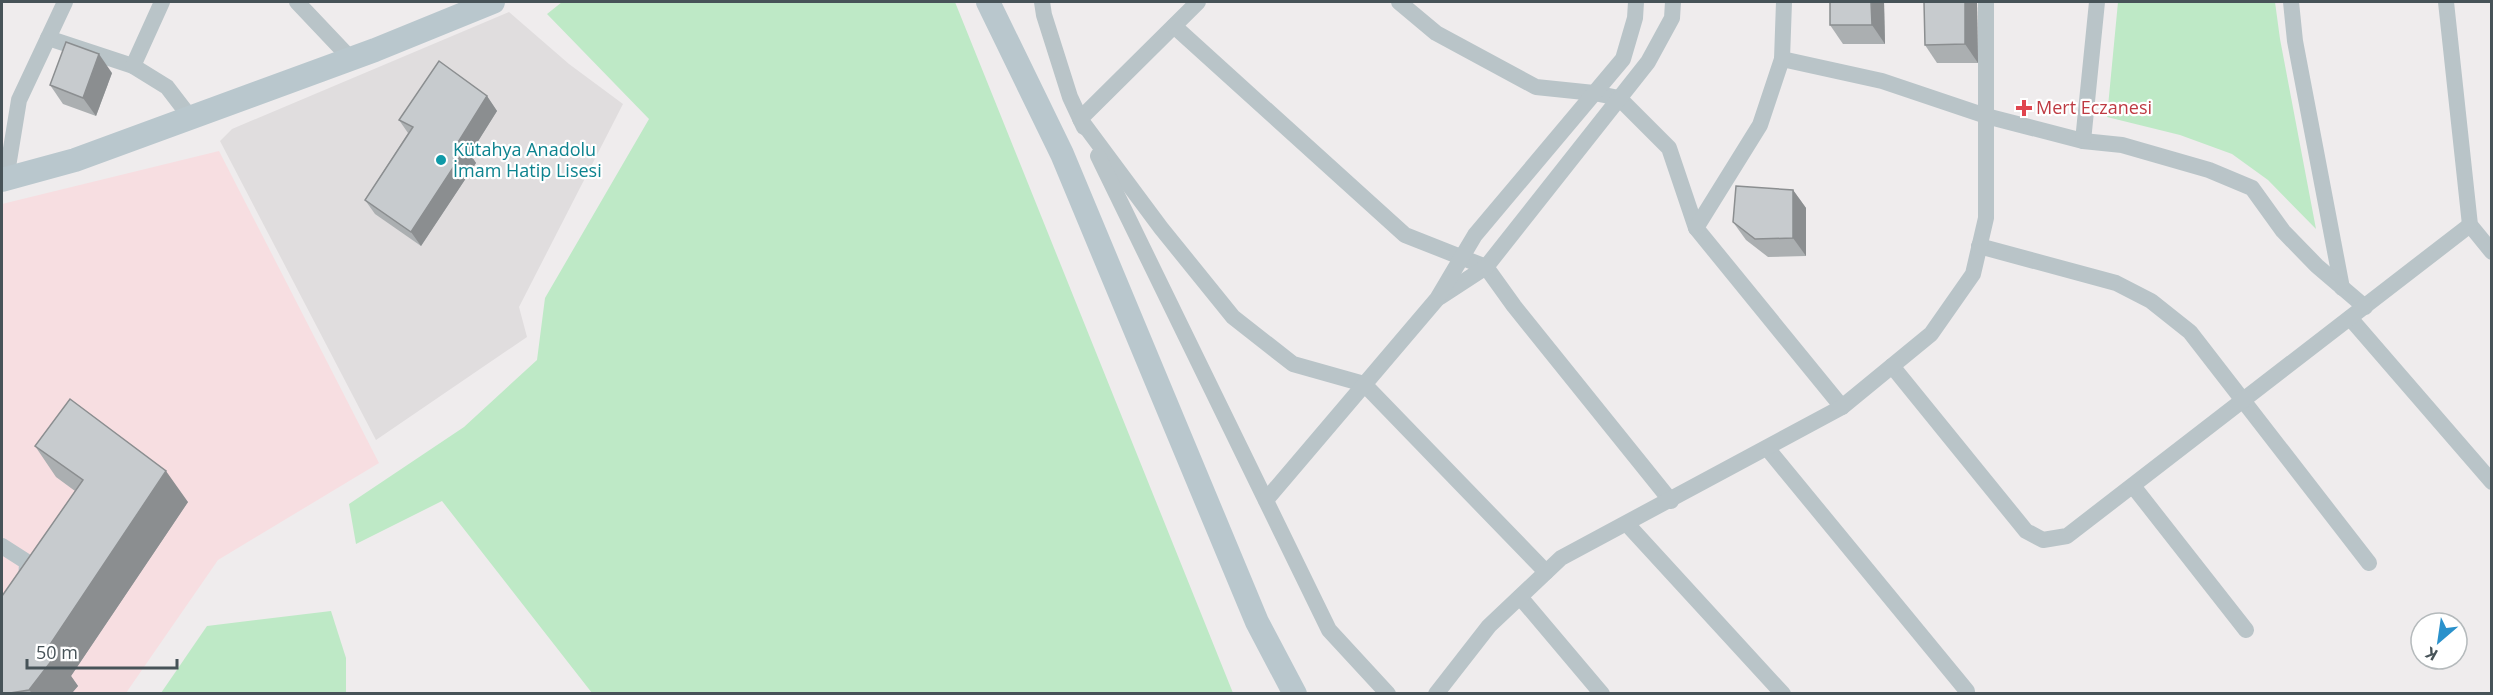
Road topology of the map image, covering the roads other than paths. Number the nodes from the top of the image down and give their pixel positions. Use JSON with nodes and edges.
{"nodes":[{"id":1,"x":65,"y":2,"type":"edge"},
{"id":2,"x":162,"y":2,"type":"edge"},
{"id":3,"x":297,"y":2,"type":"edge"},
{"id":4,"x":493,"y":2,"type":"edge"},
{"id":5,"x":988,"y":2,"type":"edge"},
{"id":6,"x":1042,"y":2,"type":"edge"},
{"id":7,"x":1198,"y":2,"type":"edge"},
{"id":8,"x":1399,"y":2,"type":"edge"},
{"id":9,"x":1636,"y":2,"type":"edge"},
{"id":10,"x":1673,"y":2,"type":"edge"},
{"id":11,"x":1784,"y":2,"type":"edge"},
{"id":12,"x":1986,"y":2,"type":"edge"},
{"id":13,"x":2097,"y":2,"type":"edge"},
{"id":14,"x":2291,"y":2,"type":"edge"},
{"id":15,"x":2446,"y":2,"type":"edge"},
{"id":16,"x":1174,"y":26,"type":"junction"},
{"id":17,"x":48,"y":38,"type":"junction"},
{"id":18,"x":351,"y":59,"type":"junction"},
{"id":19,"x":1782,"y":59,"type":"junction"},
{"id":20,"x":133,"y":66,"type":"junction"},
{"id":21,"x":1594,"y":93,"type":"junction"},
{"id":22,"x":1619,"y":98,"type":"junction"},
{"id":23,"x":1986,"y":116,"type":"junction"},
{"id":24,"x":190,"y":117,"type":"junction"},
{"id":25,"x":1080,"y":119,"type":"junction"},
{"id":26,"x":2083,"y":141,"type":"junction"},
{"id":27,"x":4,"y":180,"type":"edge"},
{"id":28,"x":2470,"y":225,"type":"junction"},
{"id":29,"x":1696,"y":228,"type":"junction"},
{"id":30,"x":1979,"y":246,"type":"junction"},
{"id":31,"x":2492,"y":252,"type":"edge"},
{"id":32,"x":1461,"y":258,"type":"junction"},
{"id":33,"x":1486,"y":267,"type":"junction"},
{"id":34,"x":2342,"y":288,"type":"junction"},
{"id":35,"x":1437,"y":299,"type":"junction"},
{"id":36,"x":2365,"y":307,"type":"junction"},
{"id":37,"x":2350,"y":318,"type":"junction"},
{"id":38,"x":1892,"y":366,"type":"junction"},
{"id":39,"x":1364,"y":384,"type":"junction"},
{"id":40,"x":2244,"y":401,"type":"junction"},
{"id":41,"x":1842,"y":406,"type":"junction"},
{"id":42,"x":1767,"y":448,"type":"junction"},
{"id":43,"x":2492,"y":482,"type":"edge"},
{"id":44,"x":2133,"y":486,"type":"junction"},
{"id":45,"x":1266,"y":500,"type":"junction"},
{"id":46,"x":1671,"y":501,"type":"junction"},
{"id":47,"x":1627,"y":524,"type":"junction"},
{"id":48,"x":2,"y":546,"type":"edge"},
{"id":49,"x":2369,"y":563,"type":"dead end"},
{"id":50,"x":1546,"y":572,"type":"junction"},
{"id":51,"x":1520,"y":597,"type":"junction"},
{"id":52,"x":2,"y":617,"type":"edge"},
{"id":53,"x":2246,"y":630,"type":"dead end"},
{"id":54,"x":1967,"y":691,"type":"dead end"},
{"id":55,"x":1295,"y":693,"type":"edge"},
{"id":56,"x":1388,"y":693,"type":"edge"},
{"id":57,"x":1436,"y":693,"type":"edge"},
{"id":58,"x":1602,"y":693,"type":"edge"},
{"id":59,"x":1783,"y":693,"type":"edge"}],
"edges":[{"from":1,"to":17,"type":"street"},
{"from":2,"to":20,"type":"street"},
{"from":3,"to":18,"type":"street"},
{"from":4,"to":18,"type":"street"},
{"from":5,"to":55,"type":"street"},
{"from":6,"to":25,"type":"street"},
{"from":7,"to":16,"type":"street"},
{"from":8,"to":21,"type":"street"},
{"from":9,"to":21,"type":"street"},
{"from":10,"to":22,"type":"street"},
{"from":11,"to":19,"type":"street"},
{"from":12,"to":23,"type":"street"},
{"from":13,"to":26,"type":"street"},
{"from":14,"to":34,"type":"street"},
{"from":15,"to":28,"type":"street"},
{"from":16,"to":25,"type":"street"},
{"from":16,"to":32,"type":"street"},
{"from":17,"to":20,"type":"street"},
{"from":17,"to":27,"type":"street"},
{"from":18,"to":24,"type":"street"},
{"from":19,"to":23,"type":"street"},
{"from":19,"to":29,"type":"street"},
{"from":20,"to":24,"type":"street"},
{"from":21,"to":22,"type":"street"},
{"from":21,"to":32,"type":"street"},
{"from":22,"to":29,"type":"street"},
{"from":22,"to":33,"type":"street"},
{"from":23,"to":26,"type":"street"},
{"from":23,"to":30,"type":"street"},
{"from":24,"to":27,"type":"street"},
{"from":25,"to":39,"type":"street"},
{"from":25,"to":45,"type":"street"},
{"from":26,"to":34,"type":"street"},
{"from":28,"to":31,"type":"street"},
{"from":28,"to":36,"type":"street"},
{"from":29,"to":41,"type":"street"},
{"from":30,"to":38,"type":"street"},
{"from":30,"to":40,"type":"street"},
{"from":32,"to":33,"type":"street"},
{"from":32,"to":35,"type":"street"},
{"from":33,"to":35,"type":"street"},
{"from":33,"to":46,"type":"street"},
{"from":34,"to":36,"type":"street"},
{"from":35,"to":39,"type":"street"},
{"from":36,"to":37,"type":"street"},
{"from":37,"to":40,"type":"street"},
{"from":37,"to":43,"type":"street"},
{"from":38,"to":41,"type":"street"},
{"from":38,"to":44,"type":"street"},
{"from":39,"to":45,"type":"street"},
{"from":39,"to":50,"type":"street"},
{"from":40,"to":44,"type":"street"},
{"from":40,"to":49,"type":"street"},
{"from":41,"to":42,"type":"street"},
{"from":42,"to":46,"type":"street"},
{"from":42,"to":54,"type":"street"},
{"from":44,"to":53,"type":"street"},
{"from":45,"to":56,"type":"street"},
{"from":46,"to":47,"type":"street"},
{"from":47,"to":50,"type":"street"},
{"from":47,"to":59,"type":"street"},
{"from":48,"to":52,"type":"street"},
{"from":50,"to":51,"type":"street"},
{"from":51,"to":57,"type":"street"},
{"from":51,"to":58,"type":"street"}]}
